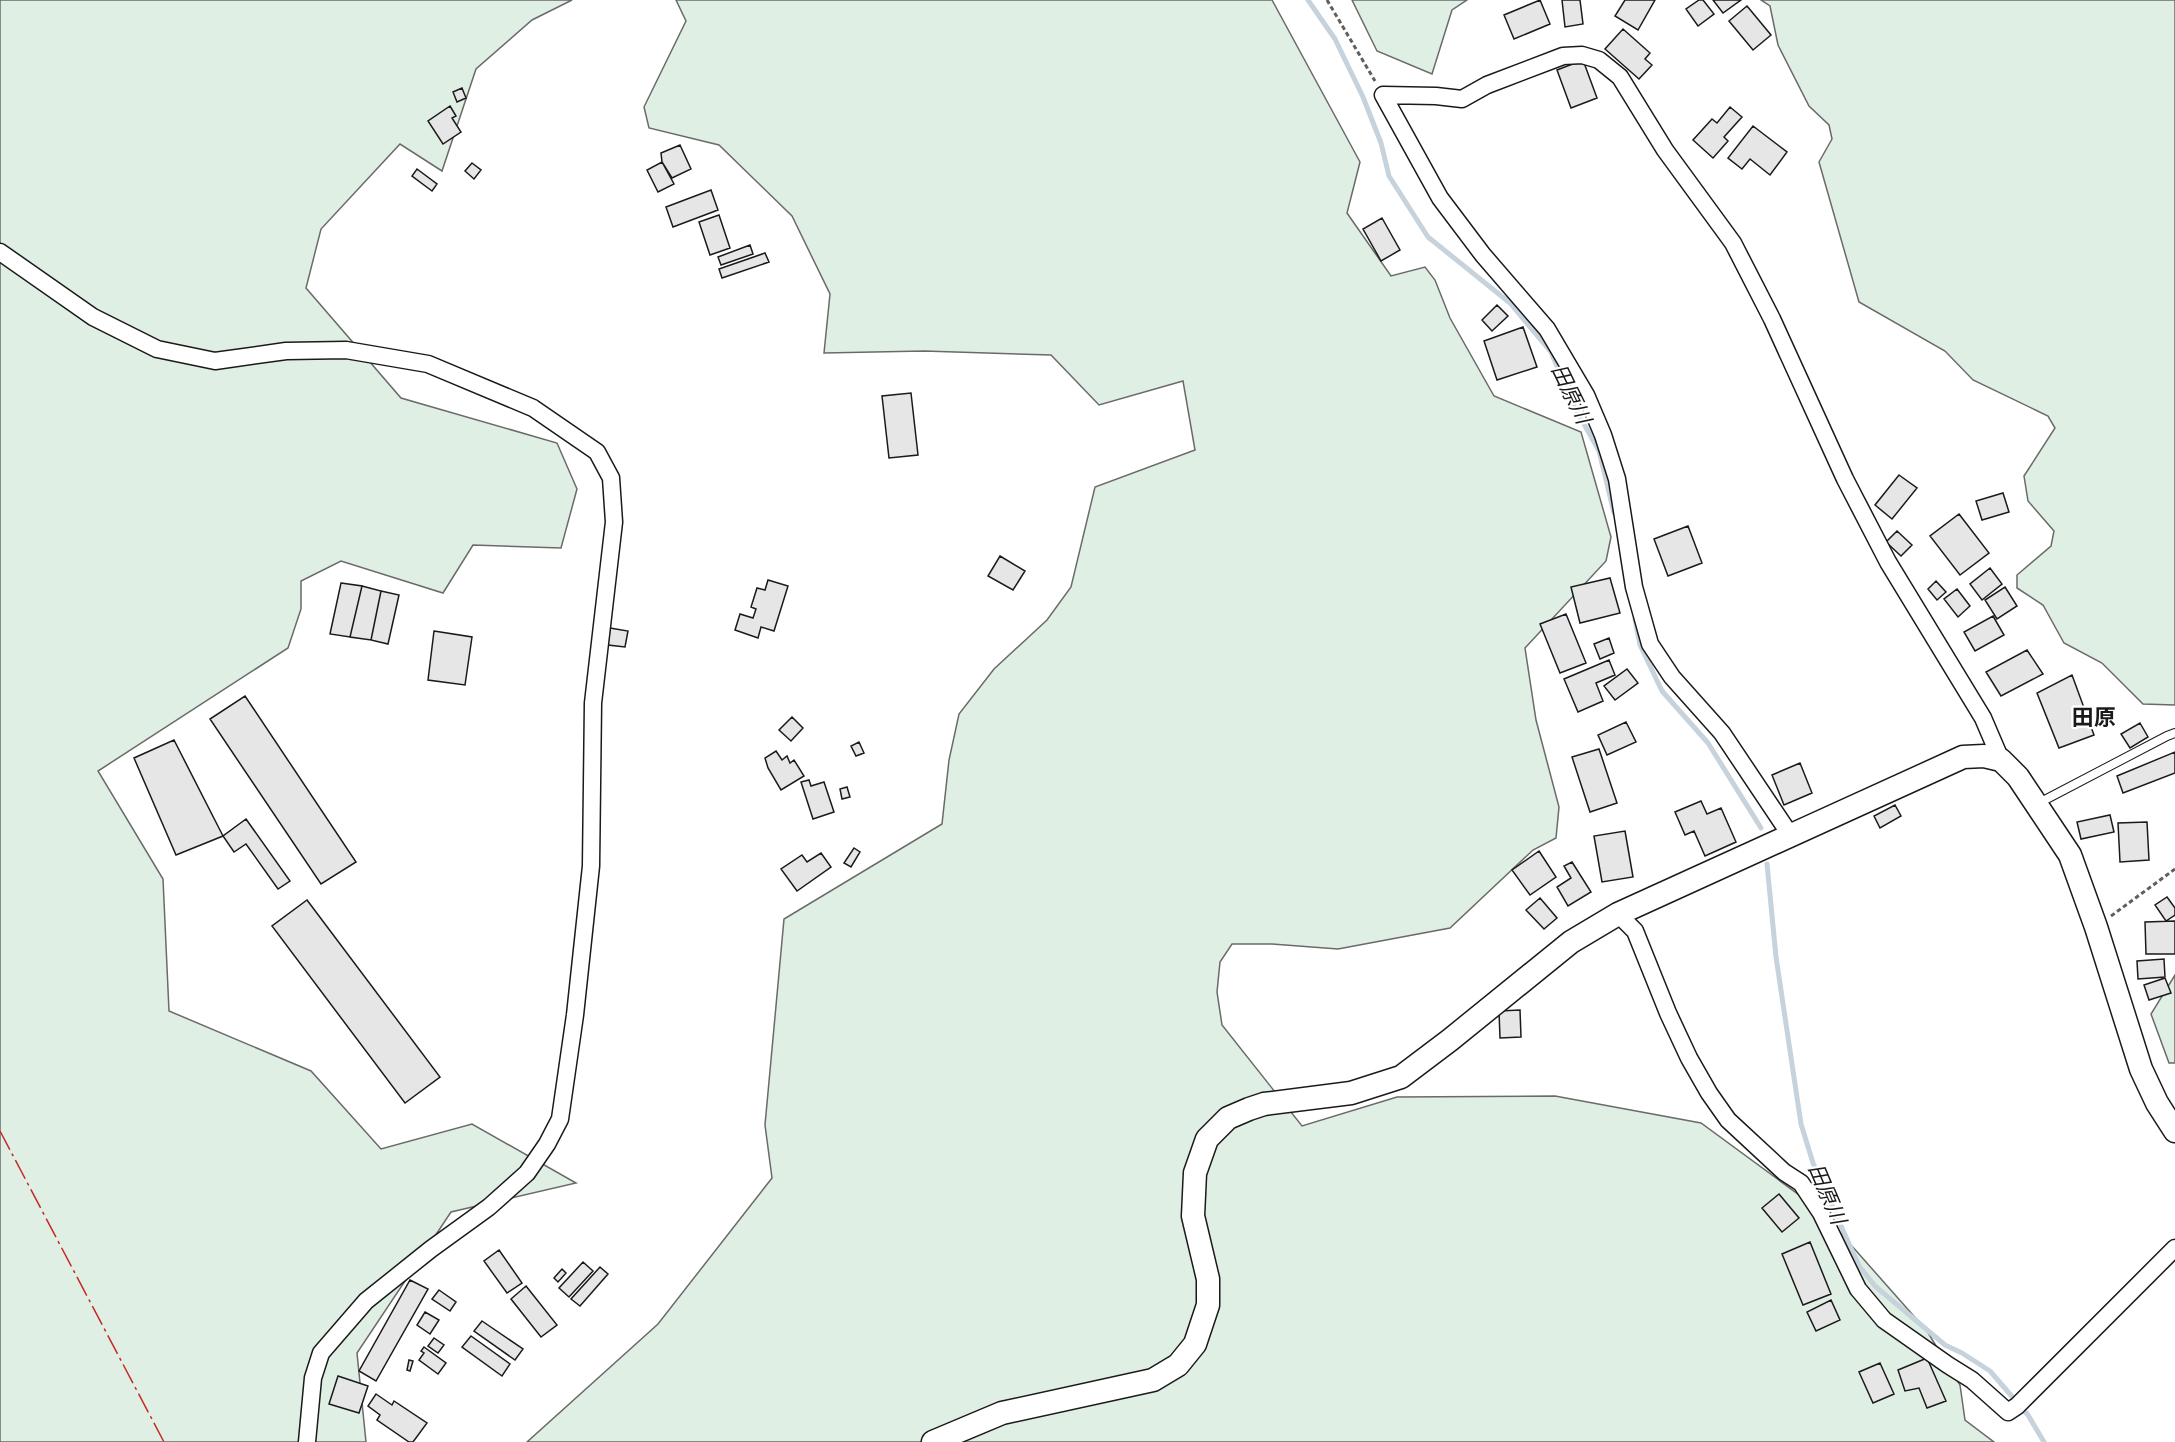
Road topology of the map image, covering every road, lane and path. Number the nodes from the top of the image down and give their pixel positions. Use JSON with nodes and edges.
{"nodes":[{"id":1,"x":1327,"y":0,"type":"edge"},
{"id":2,"x":1383,"y":95,"type":"junction"},
{"id":3,"x":0,"y":252,"type":"edge"},
{"id":4,"x":2175,"y":733,"type":"edge"},
{"id":5,"x":2001,"y":760,"type":"junction"},
{"id":6,"x":2036,"y":804,"type":"junction"},
{"id":7,"x":1791,"y":836,"type":"junction"},
{"id":8,"x":2175,"y":869,"type":"edge"},
{"id":9,"x":1618,"y":914,"type":"junction"},
{"id":10,"x":2096,"y":927,"type":"junction"},
{"id":11,"x":2175,"y":1131,"type":"edge"},
{"id":12,"x":2175,"y":1248,"type":"edge"},
{"id":13,"x":307,"y":1442,"type":"edge"},
{"id":14,"x":933,"y":1442,"type":"edge"}],
"edges":[{"from":1,"to":2,"type":"path"},
{"from":2,"to":5,"type":"street"},
{"from":2,"to":7,"type":"street"},
{"from":3,"to":13,"type":"street"},
{"from":4,"to":6,"type":"lane"},
{"from":5,"to":6,"type":"street"},
{"from":5,"to":7,"type":"street"},
{"from":6,"to":10,"type":"street"},
{"from":7,"to":9,"type":"street"},
{"from":8,"to":10,"type":"path"},
{"from":9,"to":12,"type":"street"},
{"from":9,"to":14,"type":"street"},
{"from":10,"to":11,"type":"street"}]}
